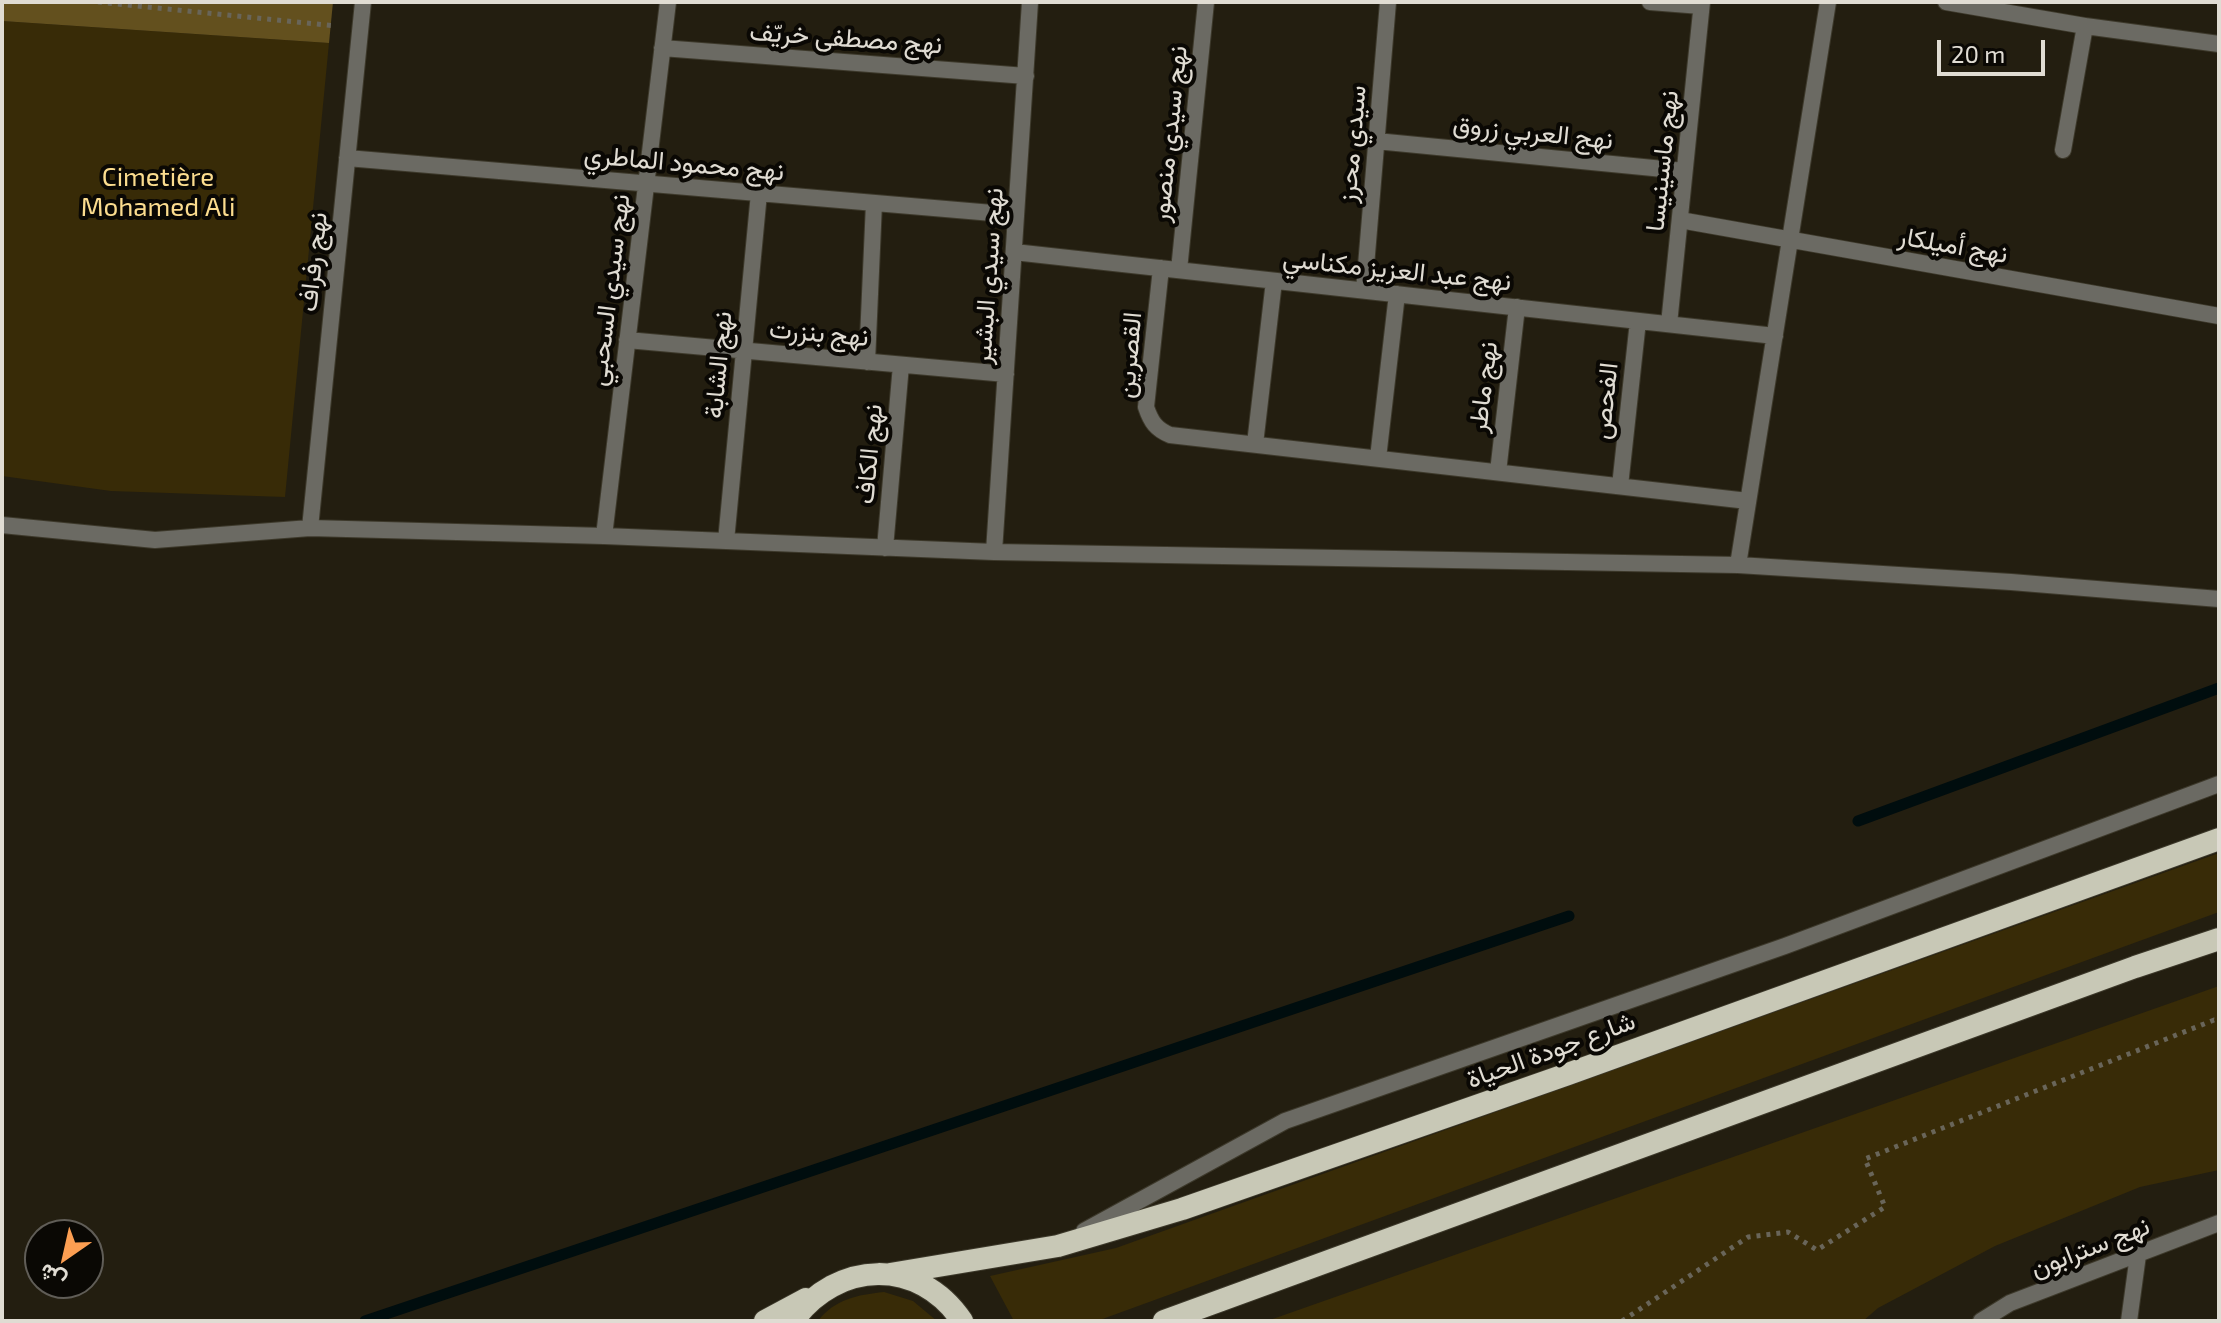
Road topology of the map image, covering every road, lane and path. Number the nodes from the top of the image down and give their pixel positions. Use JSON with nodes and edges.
{"nodes":[{"id":1,"x":98,"y":2,"type":"edge"},
{"id":2,"x":363,"y":2,"type":"edge"},
{"id":3,"x":668,"y":2,"type":"edge"},
{"id":4,"x":1030,"y":2,"type":"edge"},
{"id":5,"x":1206,"y":2,"type":"edge"},
{"id":6,"x":1388,"y":2,"type":"edge"},
{"id":7,"x":1650,"y":2,"type":"edge"},
{"id":8,"x":1828,"y":2,"type":"edge"},
{"id":9,"x":1946,"y":2,"type":"edge"},
{"id":10,"x":1702,"y":4,"type":"edge"},
{"id":11,"x":2085,"y":26,"type":"junction"},
{"id":12,"x":360,"y":29,"type":"junction"},
{"id":13,"x":2219,"y":44,"type":"edge"},
{"id":14,"x":662,"y":48,"type":"junction"},
{"id":15,"x":1026,"y":76,"type":"junction"},
{"id":16,"x":1376,"y":141,"type":"junction"},
{"id":17,"x":2063,"y":150,"type":"dead end"},
{"id":18,"x":347,"y":158,"type":"junction"},
{"id":19,"x":1684,"y":171,"type":"junction"},
{"id":20,"x":646,"y":184,"type":"junction"},
{"id":21,"x":759,"y":193,"type":"junction"},
{"id":22,"x":874,"y":203,"type":"junction"},
{"id":23,"x":1016,"y":215,"type":"junction"},
{"id":24,"x":1680,"y":220,"type":"junction"},
{"id":25,"x":1790,"y":240,"type":"junction"},
{"id":26,"x":1014,"y":252,"type":"junction"},
{"id":27,"x":1161,"y":268,"type":"junction"},
{"id":28,"x":1179,"y":270,"type":"junction"},
{"id":29,"x":1274,"y":281,"type":"junction"},
{"id":30,"x":1364,"y":290,"type":"junction"},
{"id":31,"x":1397,"y":294,"type":"junction"},
{"id":32,"x":1517,"y":307,"type":"junction"},
{"id":33,"x":2219,"y":316,"type":"edge"},
{"id":34,"x":1638,"y":321,"type":"junction"},
{"id":35,"x":1669,"y":324,"type":"junction"},
{"id":36,"x":1775,"y":336,"type":"junction"},
{"id":37,"x":627,"y":340,"type":"junction"},
{"id":38,"x":742,"y":350,"type":"junction"},
{"id":39,"x":867,"y":362,"type":"junction"},
{"id":40,"x":901,"y":365,"type":"junction"},
{"id":41,"x":1006,"y":374,"type":"junction"},
{"id":42,"x":1255,"y":444,"type":"junction"},
{"id":43,"x":1378,"y":458,"type":"junction"},
{"id":44,"x":1498,"y":472,"type":"junction"},
{"id":45,"x":1620,"y":486,"type":"junction"},
{"id":46,"x":1748,"y":501,"type":"junction"},
{"id":47,"x":2,"y":525,"type":"edge"},
{"id":48,"x":310,"y":528,"type":"junction"},
{"id":49,"x":604,"y":536,"type":"junction"},
{"id":50,"x":726,"y":541,"type":"junction"},
{"id":51,"x":885,"y":548,"type":"junction"},
{"id":52,"x":994,"y":552,"type":"junction"},
{"id":53,"x":1738,"y":565,"type":"junction"},
{"id":54,"x":2219,"y":599,"type":"edge"},
{"id":55,"x":2219,"y":784,"type":"edge"},
{"id":56,"x":2219,"y":839,"type":"edge"},
{"id":57,"x":2219,"y":939,"type":"edge"},
{"id":58,"x":2219,"y":1021,"type":"edge"},
{"id":59,"x":2219,"y":1223,"type":"edge"},
{"id":60,"x":1058,"y":1246,"type":"junction"},
{"id":61,"x":2138,"y":1255,"type":"junction"},
{"id":62,"x":890,"y":1274,"type":"junction"},
{"id":63,"x":839,"y":1281,"type":"junction"},
{"id":64,"x":765,"y":1321,"type":"edge"},
{"id":65,"x":793,"y":1321,"type":"edge"},
{"id":66,"x":962,"y":1321,"type":"edge"},
{"id":67,"x":1164,"y":1321,"type":"edge"},
{"id":68,"x":1622,"y":1321,"type":"edge"},
{"id":69,"x":1981,"y":1321,"type":"edge"},
{"id":70,"x":2129,"y":1321,"type":"edge"}],
"edges":[{"from":1,"to":12,"type":"path"},
{"from":2,"to":12,"type":"street","name":"نهج رفراف"},
{"from":3,"to":14,"type":"street","name":"نهج سيدي السحبي"},
{"from":4,"to":15,"type":"street","name":"نهج سيدي البشير"},
{"from":5,"to":28,"type":"street","name":"نهج سيدي منصور"},
{"from":6,"to":16,"type":"street","name":"سيدي محرز"},
{"from":7,"to":10,"type":"street"},
{"from":8,"to":25,"type":"street"},
{"from":9,"to":11,"type":"street"},
{"from":10,"to":19,"type":"street","name":"نهج ماسينيسا"},
{"from":11,"to":13,"type":"street"},
{"from":11,"to":17,"type":"street"},
{"from":12,"to":18,"type":"street","name":"نهج رفراف"},
{"from":14,"to":15,"type":"street","name":"نهج مصطفى خريّف"},
{"from":14,"to":20,"type":"street","name":"نهج سيدي السحبي"},
{"from":15,"to":23,"type":"street","name":"نهج سيدي البشير"},
{"from":16,"to":19,"type":"street","name":"نهج العربي زروق"},
{"from":16,"to":30,"type":"street","name":"سيدي محرز"},
{"from":18,"to":20,"type":"street","name":"نهج محمود الماطري"},
{"from":18,"to":48,"type":"street","name":"نهج رفراف"},
{"from":19,"to":24,"type":"street","name":"نهج ماسينيسا"},
{"from":20,"to":21,"type":"street","name":"نهج محمود الماطري"},
{"from":20,"to":37,"type":"street","name":"نهج سيدي السحبي"},
{"from":21,"to":22,"type":"street","name":"نهج محمود الماطري"},
{"from":21,"to":38,"type":"street","name":"نهج الشابة"},
{"from":22,"to":23,"type":"street","name":"نهج محمود الماطري"},
{"from":22,"to":39,"type":"street"},
{"from":23,"to":26,"type":"street","name":"نهج سيدي البشير"},
{"from":24,"to":25,"type":"street","name":"نهج أميلكار"},
{"from":24,"to":35,"type":"street","name":"نهج ماسينيسا"},
{"from":25,"to":33,"type":"street","name":"نهج أميلكار"},
{"from":25,"to":36,"type":"street"},
{"from":26,"to":27,"type":"street","name":"نهج عبد العزيز مكناسي"},
{"from":26,"to":41,"type":"street","name":"نهج سيدي البشير"},
{"from":27,"to":28,"type":"street","name":"نهج عبد العزيز مكناسي"},
{"from":27,"to":42,"type":"street","name":"القصرين"},
{"from":28,"to":29,"type":"street","name":"نهج عبد العزيز مكناسي"},
{"from":29,"to":30,"type":"street","name":"نهج عبد العزيز مكناسي"},
{"from":29,"to":42,"type":"street"},
{"from":30,"to":31,"type":"street","name":"نهج عبد العزيز مكناسي"},
{"from":31,"to":32,"type":"street","name":"نهج عبد العزيز مكناسي"},
{"from":31,"to":43,"type":"street"},
{"from":32,"to":34,"type":"street","name":"نهج عبد العزيز مكناسي"},
{"from":32,"to":44,"type":"street","name":"نهج ماطر"},
{"from":34,"to":35,"type":"street","name":"نهج عبد العزيز مكناسي"},
{"from":34,"to":45,"type":"street","name":"الفحص"},
{"from":35,"to":36,"type":"street","name":"نهج عبد العزيز مكناسي"},
{"from":36,"to":46,"type":"street"},
{"from":37,"to":38,"type":"street","name":"نهج بنزرت"},
{"from":37,"to":49,"type":"street","name":"نهج سيدي السحبي"},
{"from":38,"to":39,"type":"street","name":"نهج بنزرت"},
{"from":38,"to":50,"type":"street","name":"نهج الشابة"},
{"from":39,"to":40,"type":"street","name":"نهج بنزرت"},
{"from":40,"to":41,"type":"street","name":"نهج بنزرت"},
{"from":40,"to":51,"type":"street","name":"نهج الكاف"},
{"from":41,"to":52,"type":"street","name":"نهج سيدي البشير"},
{"from":42,"to":43,"type":"street"},
{"from":43,"to":44,"type":"street"},
{"from":44,"to":45,"type":"street"},
{"from":45,"to":46,"type":"street"},
{"from":46,"to":53,"type":"street"},
{"from":47,"to":48,"type":"street"},
{"from":48,"to":49,"type":"street"},
{"from":49,"to":50,"type":"street"},
{"from":50,"to":51,"type":"street"},
{"from":51,"to":52,"type":"street"},
{"from":52,"to":53,"type":"street"},
{"from":53,"to":54,"type":"street"},
{"from":55,"to":60,"type":"street"},
{"from":56,"to":60,"type":"highway","name":"شارع جودة الحياة"},
{"from":57,"to":67,"type":"highway"},
{"from":58,"to":68,"type":"path"},
{"from":59,"to":61,"type":"street","name":"نهج سترابون"},
{"from":60,"to":62,"type":"highway","name":"شارع جودة الحياة"},
{"from":61,"to":69,"type":"street","name":"نهج سترابون"},
{"from":61,"to":70,"type":"street"},
{"from":62,"to":63,"type":"highway","name":"شارع جودة الحياة"},
{"from":62,"to":66,"type":"highway","name":"شارع جودة الحياة"},
{"from":63,"to":64,"type":"highway","name":"شارع جودة الحياة"},
{"from":63,"to":65,"type":"highway","name":"شارع جودة الحياة"}]}
